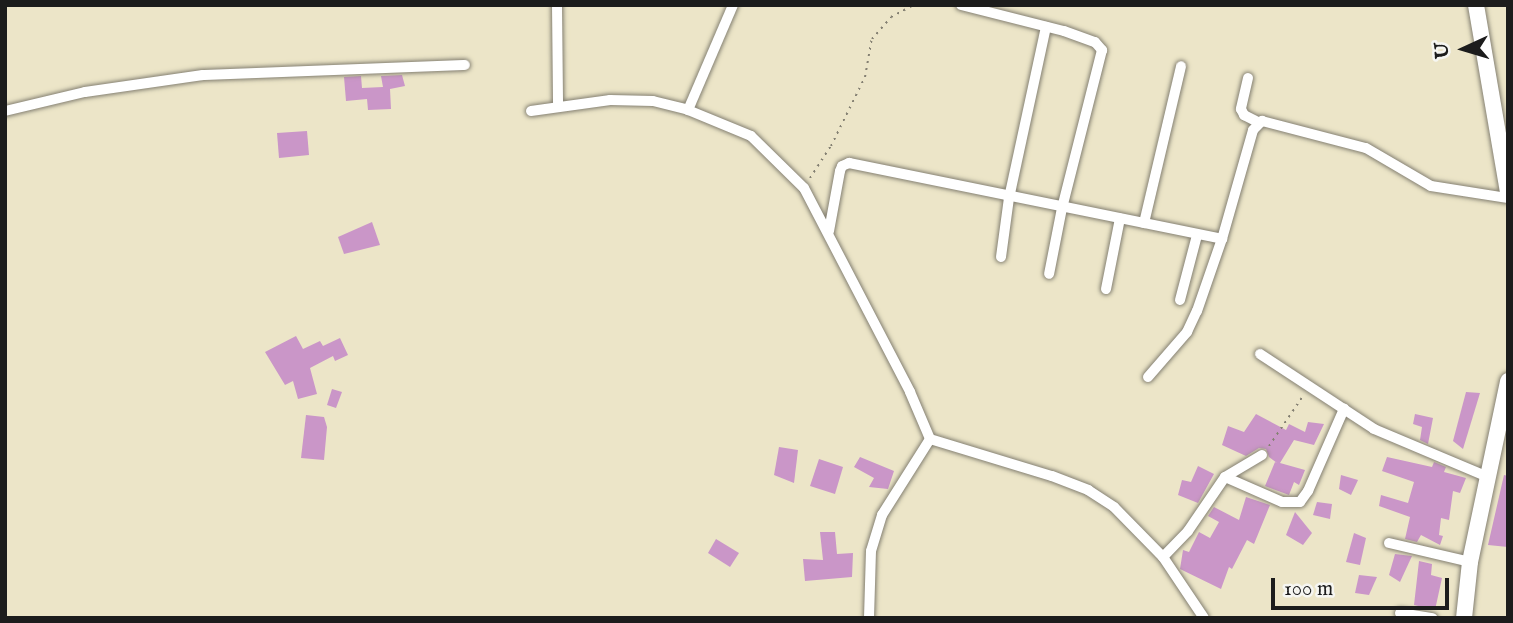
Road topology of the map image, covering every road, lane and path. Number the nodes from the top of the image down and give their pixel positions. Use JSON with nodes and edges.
{"nodes":[{"id":1,"x":557,"y":5,"type":"edge"},
{"id":2,"x":733,"y":5,"type":"edge"},
{"id":3,"x":914,"y":5,"type":"edge"},
{"id":4,"x":961,"y":5,"type":"edge"},
{"id":5,"x":1476,"y":5,"type":"edge"},
{"id":6,"x":1046,"y":27,"type":"junction"},
{"id":7,"x":465,"y":65,"type":"dead end"},
{"id":8,"x":1181,"y":66,"type":"dead end"},
{"id":9,"x":1248,"y":78,"type":"dead end"},
{"id":10,"x":558,"y":106,"type":"junction"},
{"id":11,"x":688,"y":110,"type":"junction"},
{"id":12,"x":5,"y":111,"type":"edge"},
{"id":13,"x":531,"y":111,"type":"dead end"},
{"id":14,"x":1258,"y":122,"type":"junction"},
{"id":15,"x":804,"y":188,"type":"junction"},
{"id":16,"x":1508,"y":192,"type":"edge"},
{"id":17,"x":1009,"y":198,"type":"junction"},
{"id":18,"x":1508,"y":198,"type":"edge"},
{"id":19,"x":1062,"y":208,"type":"junction"},
{"id":20,"x":1120,"y":218,"type":"junction"},
{"id":21,"x":1144,"y":223,"type":"junction"},
{"id":22,"x":830,"y":231,"type":"junction"},
{"id":23,"x":1196,"y":235,"type":"junction"},
{"id":24,"x":1222,"y":239,"type":"junction"},
{"id":25,"x":1001,"y":257,"type":"dead end"},
{"id":26,"x":1049,"y":274,"type":"dead end"},
{"id":27,"x":1106,"y":289,"type":"dead end"},
{"id":28,"x":1180,"y":300,"type":"dead end"},
{"id":29,"x":1261,"y":354,"type":"dead end"},
{"id":30,"x":1148,"y":377,"type":"dead end"},
{"id":31,"x":1508,"y":382,"type":"edge"},
{"id":32,"x":1310,"y":386,"type":"junction"},
{"id":33,"x":1344,"y":409,"type":"junction"},
{"id":34,"x":930,"y":439,"type":"junction"},
{"id":35,"x":1262,"y":455,"type":"joint"},
{"id":36,"x":1226,"y":477,"type":"junction"},
{"id":37,"x":1488,"y":477,"type":"junction"},
{"id":38,"x":1389,"y":543,"type":"dead end"},
{"id":39,"x":1163,"y":556,"type":"junction"},
{"id":40,"x":1470,"y":562,"type":"junction"},
{"id":41,"x":1400,"y":612,"type":"dead end"},
{"id":42,"x":869,"y":618,"type":"edge"},
{"id":43,"x":1204,"y":618,"type":"edge"},
{"id":44,"x":1433,"y":618,"type":"edge"},
{"id":45,"x":1464,"y":618,"type":"edge"}],
"edges":[{"from":1,"to":10,"type":"street"},
{"from":2,"to":11,"type":"street"},
{"from":3,"to":15,"type":"path"},
{"from":4,"to":6,"type":"street"},
{"from":5,"to":16,"type":"highway"},
{"from":6,"to":17,"type":"street"},
{"from":6,"to":19,"type":"street"},
{"from":7,"to":12,"type":"street"},
{"from":8,"to":21,"type":"street"},
{"from":9,"to":14,"type":"street"},
{"from":10,"to":11,"type":"street"},
{"from":10,"to":13,"type":"street"},
{"from":11,"to":15,"type":"street"},
{"from":14,"to":18,"type":"street"},
{"from":14,"to":24,"type":"street"},
{"from":15,"to":22,"type":"street"},
{"from":17,"to":19,"type":"street"},
{"from":17,"to":22,"type":"street"},
{"from":17,"to":25,"type":"street"},
{"from":19,"to":20,"type":"street"},
{"from":19,"to":26,"type":"street"},
{"from":20,"to":21,"type":"street"},
{"from":20,"to":27,"type":"street"},
{"from":21,"to":23,"type":"street"},
{"from":22,"to":34,"type":"street"},
{"from":23,"to":24,"type":"street"},
{"from":23,"to":28,"type":"street"},
{"from":24,"to":30,"type":"street"},
{"from":29,"to":32,"type":"street"},
{"from":31,"to":37,"type":"highway"},
{"from":32,"to":33,"type":"street"},
{"from":32,"to":35,"type":"path"},
{"from":33,"to":36,"type":"street"},
{"from":33,"to":37,"type":"street"},
{"from":34,"to":39,"type":"street"},
{"from":34,"to":42,"type":"street"},
{"from":35,"to":36,"type":"street"},
{"from":36,"to":39,"type":"street"},
{"from":37,"to":40,"type":"highway"},
{"from":38,"to":40,"type":"street"},
{"from":39,"to":43,"type":"street"},
{"from":40,"to":45,"type":"highway"},
{"from":41,"to":44,"type":"street"}]}
